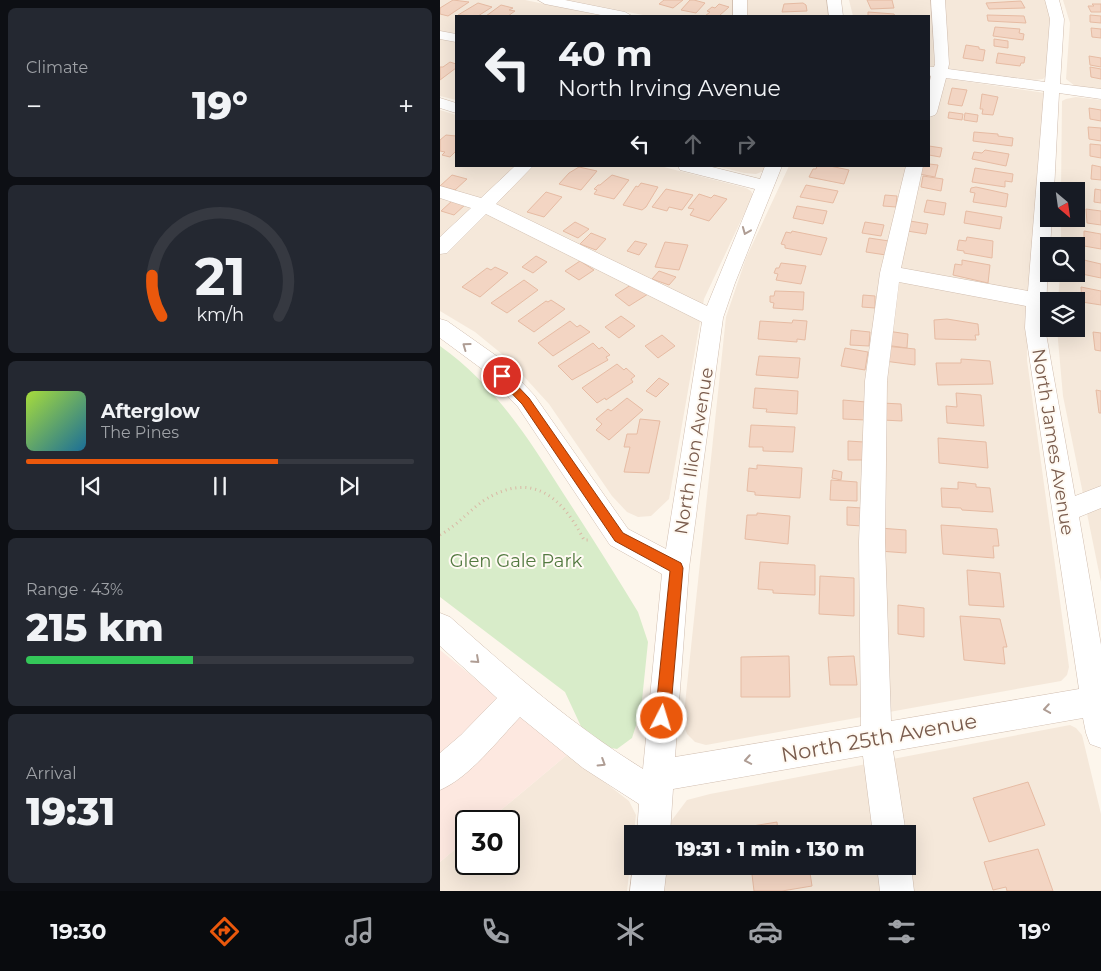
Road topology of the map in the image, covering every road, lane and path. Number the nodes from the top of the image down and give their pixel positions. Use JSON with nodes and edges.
{"nodes":[{"id":1,"x":740,"y":0,"type":"edge"},
{"id":2,"x":834,"y":0,"type":"edge"},
{"id":3,"x":938,"y":0,"type":"edge"},
{"id":4,"x":1052,"y":0,"type":"edge"},
{"id":5,"x":547,"y":6,"type":"edge"},
{"id":6,"x":619,"y":15,"type":"edge"},
{"id":7,"x":740,"y":15,"type":"edge"},
{"id":8,"x":836,"y":15,"type":"edge"},
{"id":9,"x":440,"y":35,"type":"edge"},
{"id":10,"x":455,"y":38,"type":"edge"},
{"id":11,"x":934,"y":71,"type":"edge"},
{"id":12,"x":1053,"y":88,"type":"junction"},
{"id":13,"x":1101,"y":94,"type":"edge"},
{"id":14,"x":440,"y":104,"type":"edge"},
{"id":15,"x":930,"y":104,"type":"edge"},
{"id":16,"x":455,"y":108,"type":"edge"},
{"id":17,"x":524,"y":167,"type":"edge"},
{"id":18,"x":690,"y":167,"type":"edge"},
{"id":19,"x":774,"y":167,"type":"edge"},
{"id":20,"x":915,"y":167,"type":"edge"},
{"id":21,"x":764,"y":186,"type":"junction"},
{"id":22,"x":440,"y":192,"type":"edge"},
{"id":23,"x":486,"y":206,"type":"junction"},
{"id":24,"x":440,"y":248,"type":"edge"},
{"id":25,"x":890,"y":273,"type":"junction"},
{"id":26,"x":1036,"y":300,"type":"junction"},
{"id":27,"x":713,"y":318,"type":"junction"},
{"id":28,"x":440,"y":327,"type":"edge"},
{"id":29,"x":1101,"y":497,"type":"edge"},
{"id":30,"x":1064,"y":511,"type":"junction"},
{"id":31,"x":440,"y":535,"type":"edge"},
{"id":32,"x":594,"y":540,"type":"dead end"},
{"id":33,"x":676,"y":568,"type":"junction"},
{"id":34,"x":440,"y":627,"type":"edge"},
{"id":35,"x":518,"y":697,"type":"junction"},
{"id":36,"x":1098,"y":701,"type":"edge"},
{"id":37,"x":1101,"y":733,"type":"edge"},
{"id":38,"x":876,"y":738,"type":"junction"},
{"id":39,"x":440,"y":774,"type":"edge"},
{"id":40,"x":657,"y":786,"type":"junction"},
{"id":41,"x":654,"y":825,"type":"edge"},
{"id":42,"x":889,"y":825,"type":"edge"},
{"id":43,"x":649,"y":875,"type":"edge"},
{"id":44,"x":895,"y":875,"type":"edge"},
{"id":45,"x":648,"y":891,"type":"edge"},
{"id":46,"x":898,"y":891,"type":"edge"}],
"edges":[{"from":1,"to":7,"type":"street"},
{"from":2,"to":8,"type":"street"},
{"from":3,"to":11,"type":"street"},
{"from":4,"to":12,"type":"street","name":"North James Avenue"},
{"from":5,"to":6,"type":"street"},
{"from":9,"to":10,"type":"street"},
{"from":11,"to":12,"type":"street"},
{"from":11,"to":15,"type":"street"},
{"from":12,"to":13,"type":"street"},
{"from":12,"to":26,"type":"street","name":"North James Avenue"},
{"from":14,"to":16,"type":"street"},
{"from":17,"to":23,"type":"street"},
{"from":18,"to":21,"type":"street"},
{"from":19,"to":21,"type":"street","name":"North Ilion Avenue"},
{"from":20,"to":25,"type":"street"},
{"from":21,"to":27,"type":"street","name":"North Ilion Avenue","one_way":true},
{"from":22,"to":23,"type":"street"},
{"from":23,"to":24,"type":"street"},
{"from":23,"to":27,"type":"street"},
{"from":25,"to":26,"type":"street"},
{"from":25,"to":38,"type":"street"},
{"from":26,"to":30,"type":"street","name":"North James Avenue"},
{"from":27,"to":33,"type":"street","name":"North Ilion Avenue"},
{"from":33,"to":28,"type":"street","one_way":true},
{"from":29,"to":30,"type":"street"},
{"from":30,"to":36,"type":"street","name":"North James Avenue"},
{"from":31,"to":32,"type":"path"},
{"from":33,"to":40,"type":"street","name":"North Ilion Avenue"},
{"from":34,"to":35,"type":"street","one_way":true},
{"from":35,"to":39,"type":"street"},
{"from":35,"to":40,"type":"street","one_way":true},
{"from":36,"to":37,"type":"street","name":"North James Avenue"},
{"from":36,"to":38,"type":"street","name":"North 25th Avenue","one_way":true},
{"from":38,"to":40,"type":"street","name":"North 25th Avenue","one_way":true},
{"from":38,"to":42,"type":"street"},
{"from":40,"to":41,"type":"street","name":"North Ilion Avenue"},
{"from":43,"to":45,"type":"street"},
{"from":44,"to":46,"type":"street"}]}
